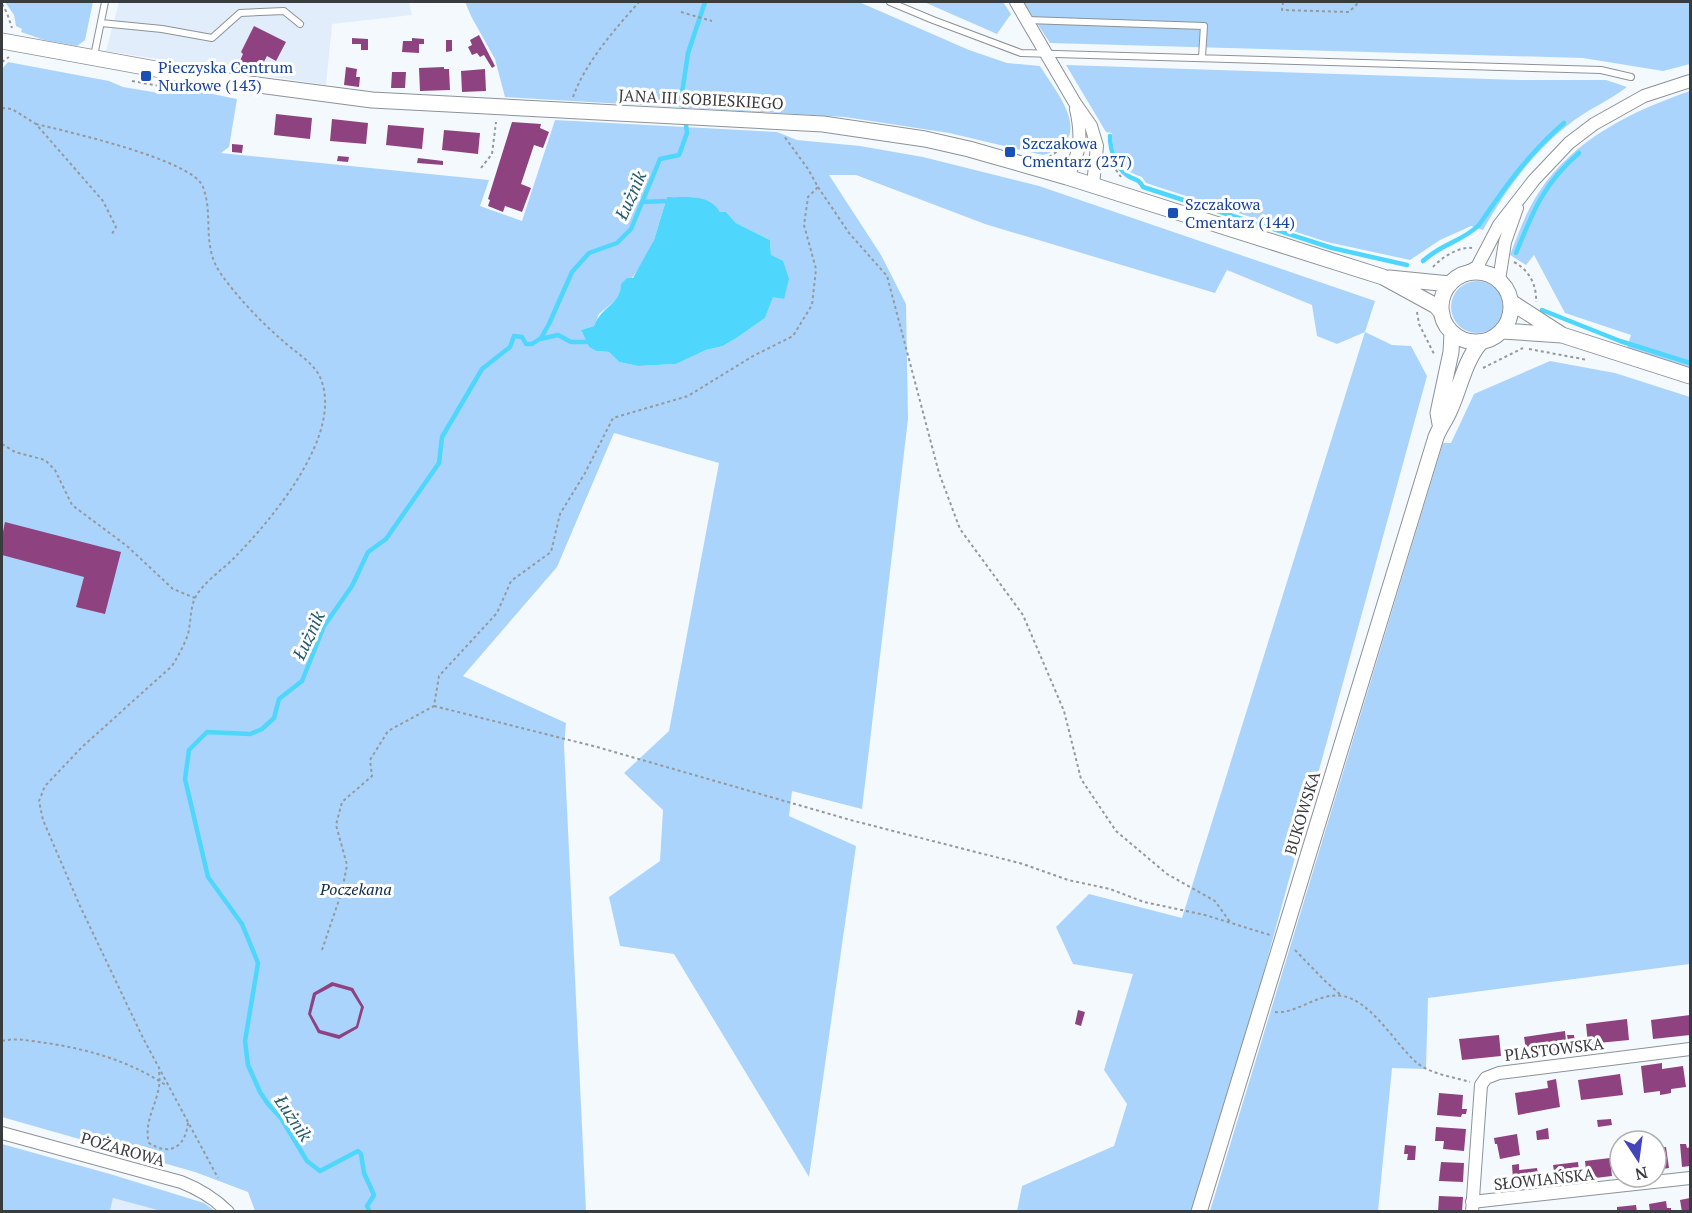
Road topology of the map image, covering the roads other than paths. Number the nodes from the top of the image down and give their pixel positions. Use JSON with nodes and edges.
{"nodes":[{"id":1,"x":105,"y":2,"type":"edge"},
{"id":2,"x":891,"y":2,"type":"edge"},
{"id":3,"x":1016,"y":2,"type":"edge"},
{"id":4,"x":1027,"y":20,"type":"junction"},
{"id":5,"x":101,"y":23,"type":"junction"},
{"id":6,"x":300,"y":24,"type":"dead end"},
{"id":7,"x":2,"y":41,"type":"edge"},
{"id":8,"x":1046,"y":52,"type":"junction"},
{"id":9,"x":1202,"y":57,"type":"junction"},
{"id":10,"x":93,"y":59,"type":"junction"},
{"id":11,"x":1631,"y":77,"type":"dead end"},
{"id":12,"x":1690,"y":81,"type":"edge"},
{"id":13,"x":1075,"y":103,"type":"junction"},
{"id":14,"x":1067,"y":177,"type":"junction"},
{"id":15,"x":1093,"y":185,"type":"junction"},
{"id":16,"x":1521,"y":198,"type":"junction"},
{"id":17,"x":1466,"y":273,"type":"junction"},
{"id":18,"x":1383,"y":277,"type":"junction"},
{"id":19,"x":1499,"y":280,"type":"junction"},
{"id":20,"x":1450,"y":284,"type":"junction"},
{"id":21,"x":1511,"y":302,"type":"junction"},
{"id":22,"x":1442,"y":313,"type":"junction"},
{"id":23,"x":1502,"y":331,"type":"junction"},
{"id":24,"x":1452,"y":333,"type":"junction"},
{"id":25,"x":1562,"y":335,"type":"junction"},
{"id":26,"x":1481,"y":342,"type":"junction"},
{"id":27,"x":1690,"y":376,"type":"edge"},
{"id":28,"x":1440,"y":424,"type":"junction"},
{"id":29,"x":1690,"y":1049,"type":"edge"},
{"id":30,"x":2,"y":1132,"type":"edge"},
{"id":31,"x":1690,"y":1178,"type":"edge"},
{"id":32,"x":1472,"y":1207,"type":"edge"},
{"id":33,"x":228,"y":1212,"type":"edge"},
{"id":34,"x":1199,"y":1212,"type":"edge"}],
"edges":[{"from":1,"to":5,"type":"lane"},
{"from":2,"to":8,"type":"lane"},
{"from":3,"to":4,"type":"street"},
{"from":4,"to":8,"type":"street"},
{"from":4,"to":9,"type":"lane"},
{"from":5,"to":6,"type":"lane"},
{"from":5,"to":10,"type":"lane"},
{"from":7,"to":10,"type":"street","name":"JANA III SOBIESKIEGO"},
{"from":8,"to":9,"type":"lane"},
{"from":8,"to":13,"type":"street"},
{"from":9,"to":11,"type":"lane"},
{"from":10,"to":14,"type":"street","name":"JANA III SOBIESKIEGO"},
{"from":12,"to":16,"type":"street"},
{"from":13,"to":14,"type":"street"},
{"from":13,"to":15,"type":"street"},
{"from":14,"to":15,"type":"street","name":"JANA III SOBIESKIEGO"},
{"from":15,"to":18,"type":"street","name":"JANA III SOBIESKIEGO"},
{"from":16,"to":17,"type":"street"},
{"from":16,"to":19,"type":"street"},
{"from":17,"to":19,"type":"street"},
{"from":17,"to":20,"type":"street"},
{"from":18,"to":20,"type":"street"},
{"from":18,"to":22,"type":"street"},
{"from":19,"to":21,"type":"street"},
{"from":20,"to":22,"type":"street"},
{"from":21,"to":23,"type":"street"},
{"from":21,"to":25,"type":"street"},
{"from":22,"to":24,"type":"street"},
{"from":23,"to":25,"type":"street"},
{"from":23,"to":26,"type":"street"},
{"from":24,"to":26,"type":"street"},
{"from":24,"to":28,"type":"street"},
{"from":25,"to":27,"type":"street"},
{"from":26,"to":28,"type":"street"},
{"from":28,"to":34,"type":"street","name":"BUKOWSKA"},
{"from":29,"to":32,"type":"street","name":"PIASTOWSKA"},
{"from":30,"to":33,"type":"street","name":"POŻAROWA"},
{"from":31,"to":32,"type":"street","name":"SŁOWIAŃSKA"}]}
